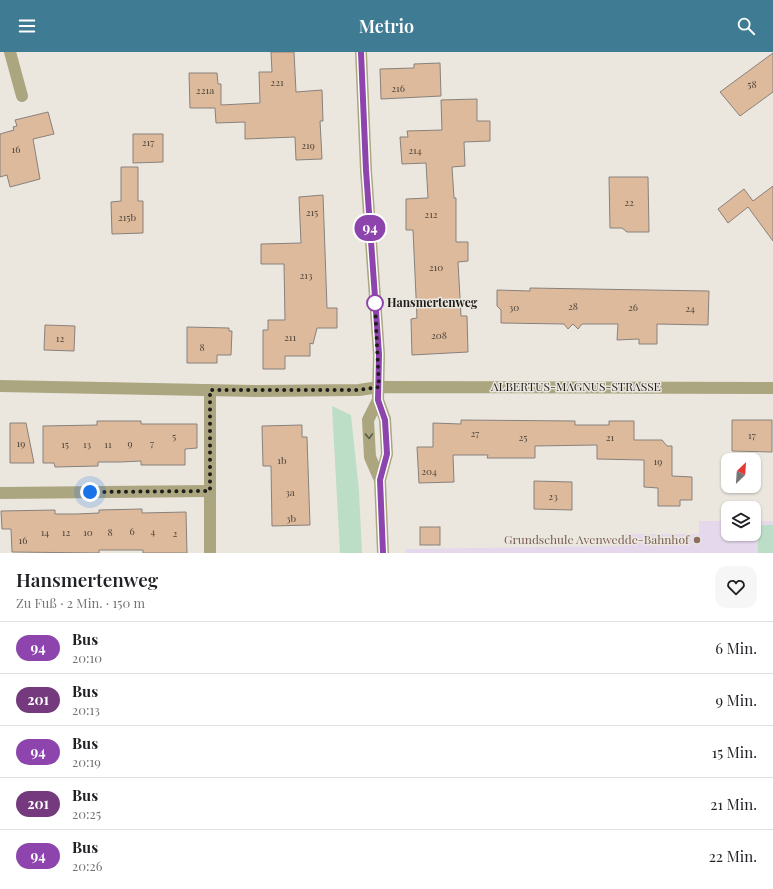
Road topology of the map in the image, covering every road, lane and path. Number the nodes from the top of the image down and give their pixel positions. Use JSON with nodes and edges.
{"nodes":[{"id":1,"x":10,"y":52,"type":"edge"},
{"id":2,"x":361,"y":52,"type":"edge"},
{"id":3,"x":22,"y":96,"type":"dead end"},
{"id":4,"x":0,"y":386,"type":"edge"},
{"id":5,"x":379,"y":387,"type":"junction"},
{"id":6,"x":773,"y":388,"type":"edge"},
{"id":7,"x":210,"y":390,"type":"junction"},
{"id":8,"x":378,"y":400,"type":"junction"},
{"id":9,"x":380,"y":480,"type":"junction"},
{"id":10,"x":210,"y":491,"type":"junction"},
{"id":11,"x":0,"y":493,"type":"edge"},
{"id":12,"x":210,"y":553,"type":"edge"},
{"id":13,"x":383,"y":553,"type":"edge"}],
"edges":[{"from":1,"to":3,"type":"street"},
{"from":2,"to":5,"type":"street"},
{"from":4,"to":7,"type":"street"},
{"from":5,"to":6,"type":"street","name":"ALBERTUS-MAGNUS-STRASSE"},
{"from":5,"to":7,"type":"street"},
{"from":5,"to":8,"type":"street"},
{"from":7,"to":10,"type":"street"},
{"from":8,"to":9,"type":"street"},
{"from":8,"to":9,"type":"street","one_way":true},
{"from":9,"to":13,"type":"street"},
{"from":10,"to":11,"type":"street"},
{"from":10,"to":12,"type":"street"}]}
